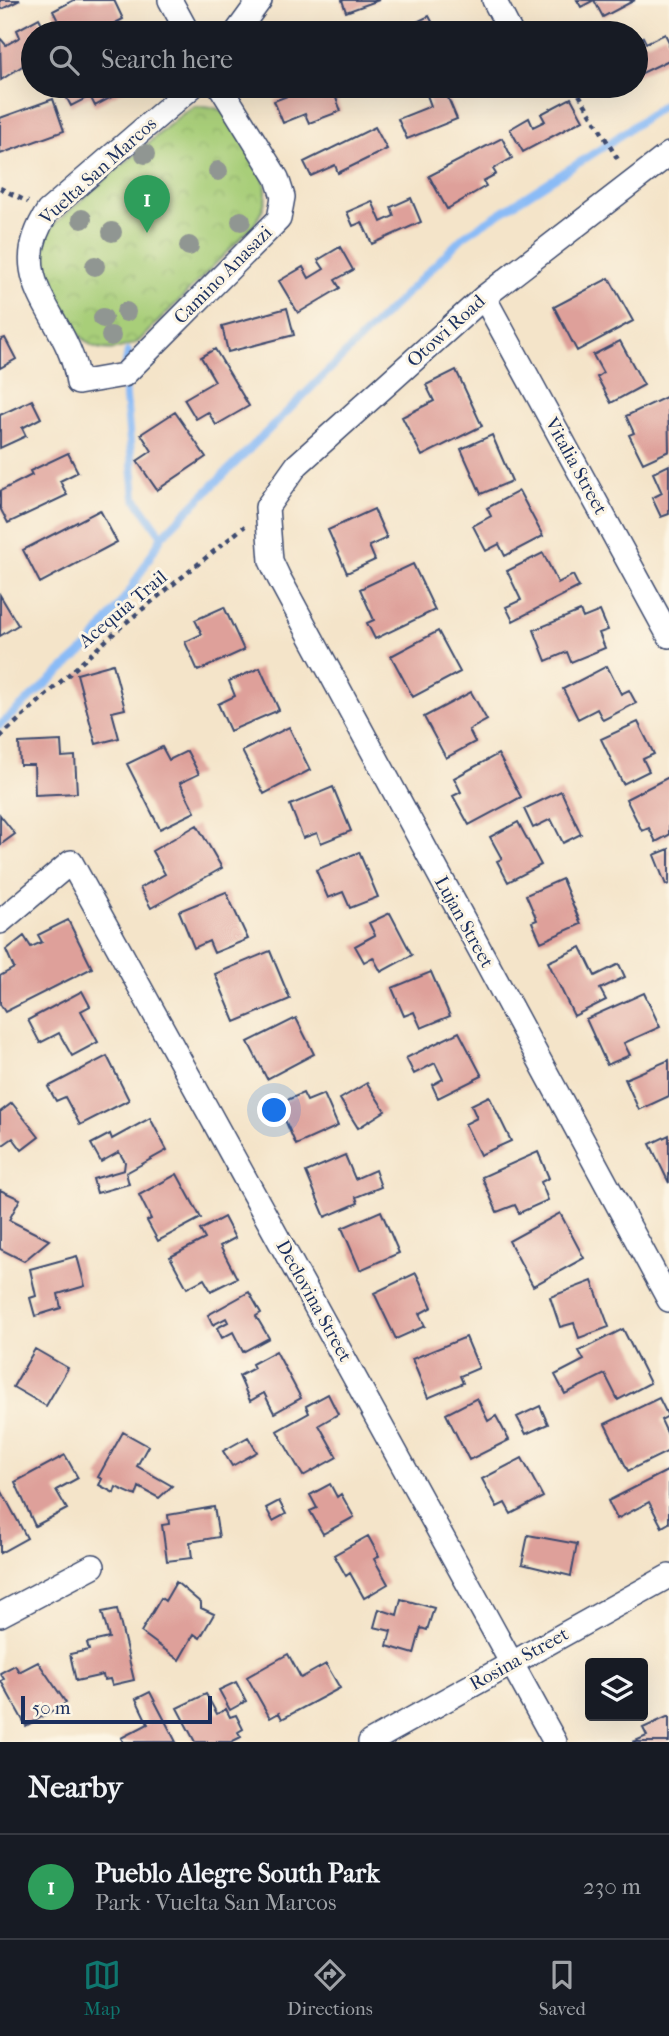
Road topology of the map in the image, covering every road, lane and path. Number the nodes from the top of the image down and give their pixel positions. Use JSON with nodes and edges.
{"nodes":[{"id":1,"x":170,"y":0,"type":"edge"},
{"id":2,"x":260,"y":0,"type":"edge"},
{"id":3,"x":494,"y":0,"type":"edge"},
{"id":4,"x":181,"y":21,"type":"edge"},
{"id":5,"x":245,"y":21,"type":"edge"},
{"id":6,"x":504,"y":21,"type":"edge"},
{"id":7,"x":179,"y":98,"type":"edge"},
{"id":8,"x":227,"y":98,"type":"edge"},
{"id":9,"x":581,"y":98,"type":"edge"},
{"id":10,"x":669,"y":154,"type":"edge"},
{"id":11,"x":623,"y":169,"type":"dead end"},
{"id":12,"x":484,"y":297,"type":"junction"},
{"id":13,"x":78,"y":383,"type":"joint"},
{"id":14,"x":267,"y":507,"type":"junction"},
{"id":15,"x":669,"y":636,"type":"edge"},
{"id":16,"x":0,"y":737,"type":"edge"},
{"id":17,"x":0,"y":922,"type":"edge"},
{"id":18,"x":669,"y":1300,"type":"edge"},
{"id":19,"x":93,"y":1566,"type":"dead end"},
{"id":20,"x":669,"y":1576,"type":"edge"},
{"id":21,"x":0,"y":1615,"type":"edge"},
{"id":22,"x":512,"y":1663,"type":"junction"},
{"id":23,"x":370,"y":1742,"type":"edge"},
{"id":24,"x":555,"y":1742,"type":"edge"}],
"edges":[{"from":1,"to":4,"type":"street"},
{"from":2,"to":5,"type":"street"},
{"from":3,"to":6,"type":"street"},
{"from":7,"to":13,"type":"street","name":"Vuelta San Marcos"},
{"from":8,"to":13,"type":"street","name":"Camino Anasazi"},
{"from":9,"to":11,"type":"path"},
{"from":10,"to":12,"type":"street","name":"Otowi Road"},
{"from":12,"to":14,"type":"street","name":"Otowi Road"},
{"from":12,"to":15,"type":"street","name":"Vitalia Street"},
{"from":14,"to":16,"type":"path","name":"Acequia Trail"},
{"from":14,"to":18,"type":"street","name":"Lujan Street"},
{"from":17,"to":22,"type":"street","name":"Declovina Street"},
{"from":19,"to":21,"type":"street"},
{"from":20,"to":22,"type":"street","name":"Rosina Street"},
{"from":22,"to":23,"type":"street","name":"Rosina Street"},
{"from":22,"to":24,"type":"street","name":"Declovina Street"}]}
